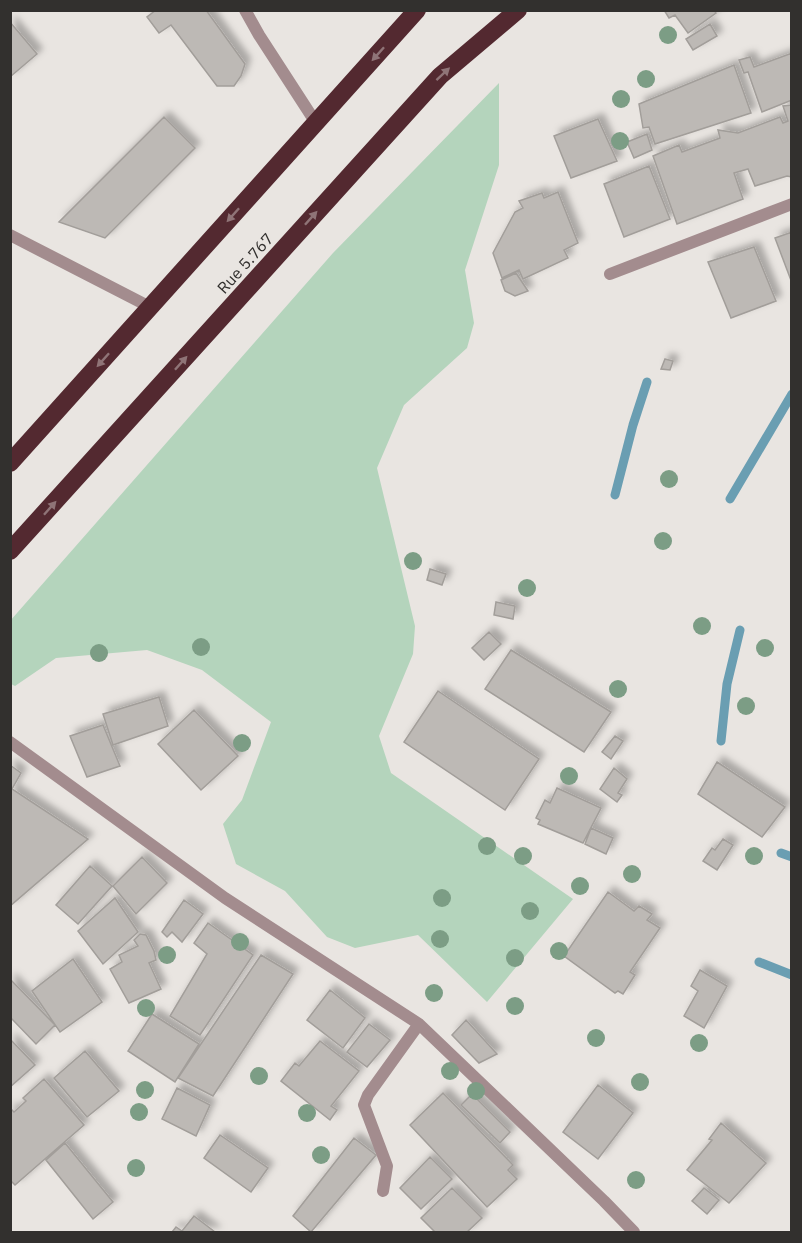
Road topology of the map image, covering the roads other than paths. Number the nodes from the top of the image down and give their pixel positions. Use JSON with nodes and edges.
{"nodes":[{"id":1,"x":245,"y":10,"type":"edge"},
{"id":2,"x":417,"y":10,"type":"edge"},
{"id":3,"x":518,"y":10,"type":"edge"},
{"id":4,"x":316,"y":123,"type":"junction"},
{"id":5,"x":792,"y":204,"type":"edge"},
{"id":6,"x":10,"y":235,"type":"edge"},
{"id":7,"x":610,"y":274,"type":"dead end"},
{"id":8,"x":150,"y":307,"type":"junction"},
{"id":9,"x":10,"y":463,"type":"edge"},
{"id":10,"x":10,"y":551,"type":"edge"},
{"id":11,"x":10,"y":742,"type":"edge"},
{"id":12,"x":419,"y":1024,"type":"junction"},
{"id":13,"x":383,"y":1191,"type":"dead end"},
{"id":14,"x":634,"y":1233,"type":"edge"}],
"edges":[{"from":1,"to":4,"type":"street"},
{"from":2,"to":4,"type":"highway","one_way":true},
{"from":10,"to":3,"type":"highway","name":"Rue 5.767","one_way":true},
{"from":4,"to":8,"type":"highway","one_way":true},
{"from":5,"to":7,"type":"street"},
{"from":6,"to":8,"type":"street"},
{"from":8,"to":9,"type":"highway","one_way":true},
{"from":11,"to":12,"type":"street"},
{"from":12,"to":13,"type":"street"},
{"from":12,"to":14,"type":"street"}]}
